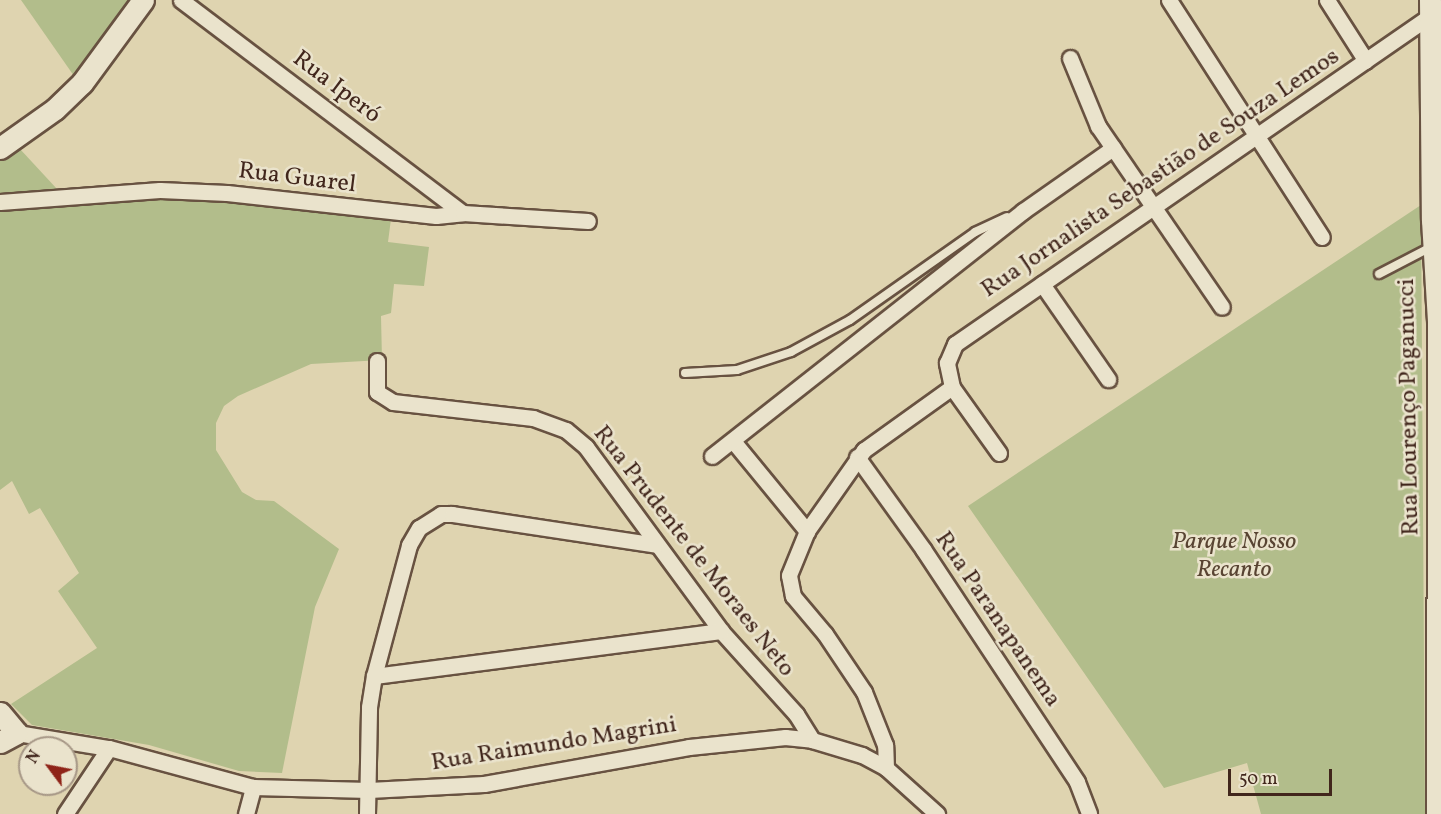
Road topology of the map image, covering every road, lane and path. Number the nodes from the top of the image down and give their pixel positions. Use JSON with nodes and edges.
{"nodes":[{"id":1,"x":143,"y":0,"type":"edge"},
{"id":2,"x":181,"y":0,"type":"edge"},
{"id":3,"x":1169,"y":0,"type":"edge"},
{"id":4,"x":1327,"y":0,"type":"edge"},
{"id":5,"x":1430,"y":8,"type":"edge"},
{"id":6,"x":1070,"y":58,"type":"dead end"},
{"id":7,"x":1366,"y":61,"type":"junction"},
{"id":8,"x":1258,"y":136,"type":"junction"},
{"id":9,"x":0,"y":148,"type":"edge"},
{"id":10,"x":1113,"y":148,"type":"junction"},
{"id":11,"x":0,"y":202,"type":"edge"},
{"id":12,"x":1153,"y":208,"type":"junction"},
{"id":13,"x":1023,"y":212,"type":"junction"},
{"id":14,"x":463,"y":213,"type":"junction"},
{"id":15,"x":588,"y":221,"type":"dead end"},
{"id":16,"x":1322,"y":237,"type":"dead end"},
{"id":17,"x":1434,"y":247,"type":"junction"},
{"id":18,"x":1379,"y":274,"type":"dead end"},
{"id":19,"x":1042,"y":284,"type":"junction"},
{"id":20,"x":1222,"y":308,"type":"dead end"},
{"id":21,"x":377,"y":361,"type":"dead end"},
{"id":22,"x":686,"y":374,"type":"dead end"},
{"id":23,"x":1108,"y":379,"type":"dead end"},
{"id":24,"x":952,"y":387,"type":"junction"},
{"id":25,"x":733,"y":441,"type":"junction"},
{"id":26,"x":999,"y":453,"type":"dead end"},
{"id":27,"x":712,"y":456,"type":"dead end"},
{"id":28,"x":857,"y":457,"type":"junction"},
{"id":29,"x":807,"y":531,"type":"junction"},
{"id":30,"x":656,"y":545,"type":"junction"},
{"id":31,"x":721,"y":631,"type":"junction"},
{"id":32,"x":374,"y":676,"type":"junction"},
{"id":33,"x":0,"y":713,"type":"edge"},
{"id":34,"x":8,"y":738,"type":"edge"},
{"id":35,"x":813,"y":740,"type":"junction"},
{"id":36,"x":109,"y":748,"type":"junction"},
{"id":37,"x":886,"y":768,"type":"junction"},
{"id":38,"x":253,"y":787,"type":"junction"},
{"id":39,"x":369,"y":790,"type":"junction"},
{"id":40,"x":65,"y":814,"type":"edge"},
{"id":41,"x":246,"y":814,"type":"edge"},
{"id":42,"x":367,"y":814,"type":"edge"},
{"id":43,"x":937,"y":814,"type":"edge"},
{"id":44,"x":1089,"y":814,"type":"edge"},
{"id":45,"x":1437,"y":814,"type":"edge"}],
"edges":[{"from":1,"to":9,"type":"main road"},
{"from":2,"to":14,"type":"street","name":"Rua Iperó"},
{"from":3,"to":8,"type":"street"},
{"from":4,"to":7,"type":"street"},
{"from":5,"to":7,"type":"street","name":"Rua Jornalista Sebastião de Souza Lemos"},
{"from":5,"to":17,"type":"main road","name":"Rua Lourenço Paganucci"},
{"from":6,"to":10,"type":"street"},
{"from":7,"to":8,"type":"street","name":"Rua Jornalista Sebastião de Souza Lemos"},
{"from":8,"to":12,"type":"street","name":"Rua Jornalista Sebastião de Souza Lemos"},
{"from":8,"to":16,"type":"street"},
{"from":10,"to":12,"type":"street"},
{"from":10,"to":13,"type":"street"},
{"from":11,"to":14,"type":"street","name":"Rua Guarel"},
{"from":12,"to":19,"type":"street","name":"Rua Jornalista Sebastião de Souza Lemos"},
{"from":12,"to":20,"type":"street"},
{"from":13,"to":22,"type":"lane"},
{"from":13,"to":25,"type":"street"},
{"from":14,"to":15,"type":"street","name":"Rua Guarel"},
{"from":17,"to":18,"type":"lane"},
{"from":17,"to":45,"type":"main road","name":"Rua Lourenço Paganucci"},
{"from":19,"to":23,"type":"street"},
{"from":19,"to":24,"type":"street","name":"Rua Jornalista Sebastião de Souza Lemos"},
{"from":21,"to":30,"type":"street","name":"Rua Prudente de Moraes Neto"},
{"from":24,"to":26,"type":"street","name":"Rua Jornalista Sebastião de Souza Lemos"},
{"from":24,"to":28,"type":"street"},
{"from":25,"to":27,"type":"street"},
{"from":25,"to":29,"type":"street"},
{"from":28,"to":29,"type":"street"},
{"from":28,"to":44,"type":"street","name":"Rua Paranapanema"},
{"from":29,"to":37,"type":"street"},
{"from":30,"to":31,"type":"street","name":"Rua Prudente de Moraes Neto"},
{"from":30,"to":32,"type":"street"},
{"from":31,"to":32,"type":"street"},
{"from":31,"to":35,"type":"street","name":"Rua Prudente de Moraes Neto"},
{"from":32,"to":39,"type":"street"},
{"from":33,"to":34,"type":"main road"},
{"from":34,"to":36,"type":"street","name":"Rua Raimundo Magrini"},
{"from":35,"to":37,"type":"street","name":"Rua Raimundo Magrini"},
{"from":35,"to":39,"type":"street","name":"Rua Raimundo Magrini"},
{"from":36,"to":38,"type":"street","name":"Rua Raimundo Magrini"},
{"from":36,"to":40,"type":"street"},
{"from":37,"to":43,"type":"street","name":"Rua Raimundo Magrini"},
{"from":38,"to":39,"type":"street","name":"Rua Raimundo Magrini"},
{"from":38,"to":41,"type":"street"},
{"from":39,"to":42,"type":"street"}]}
